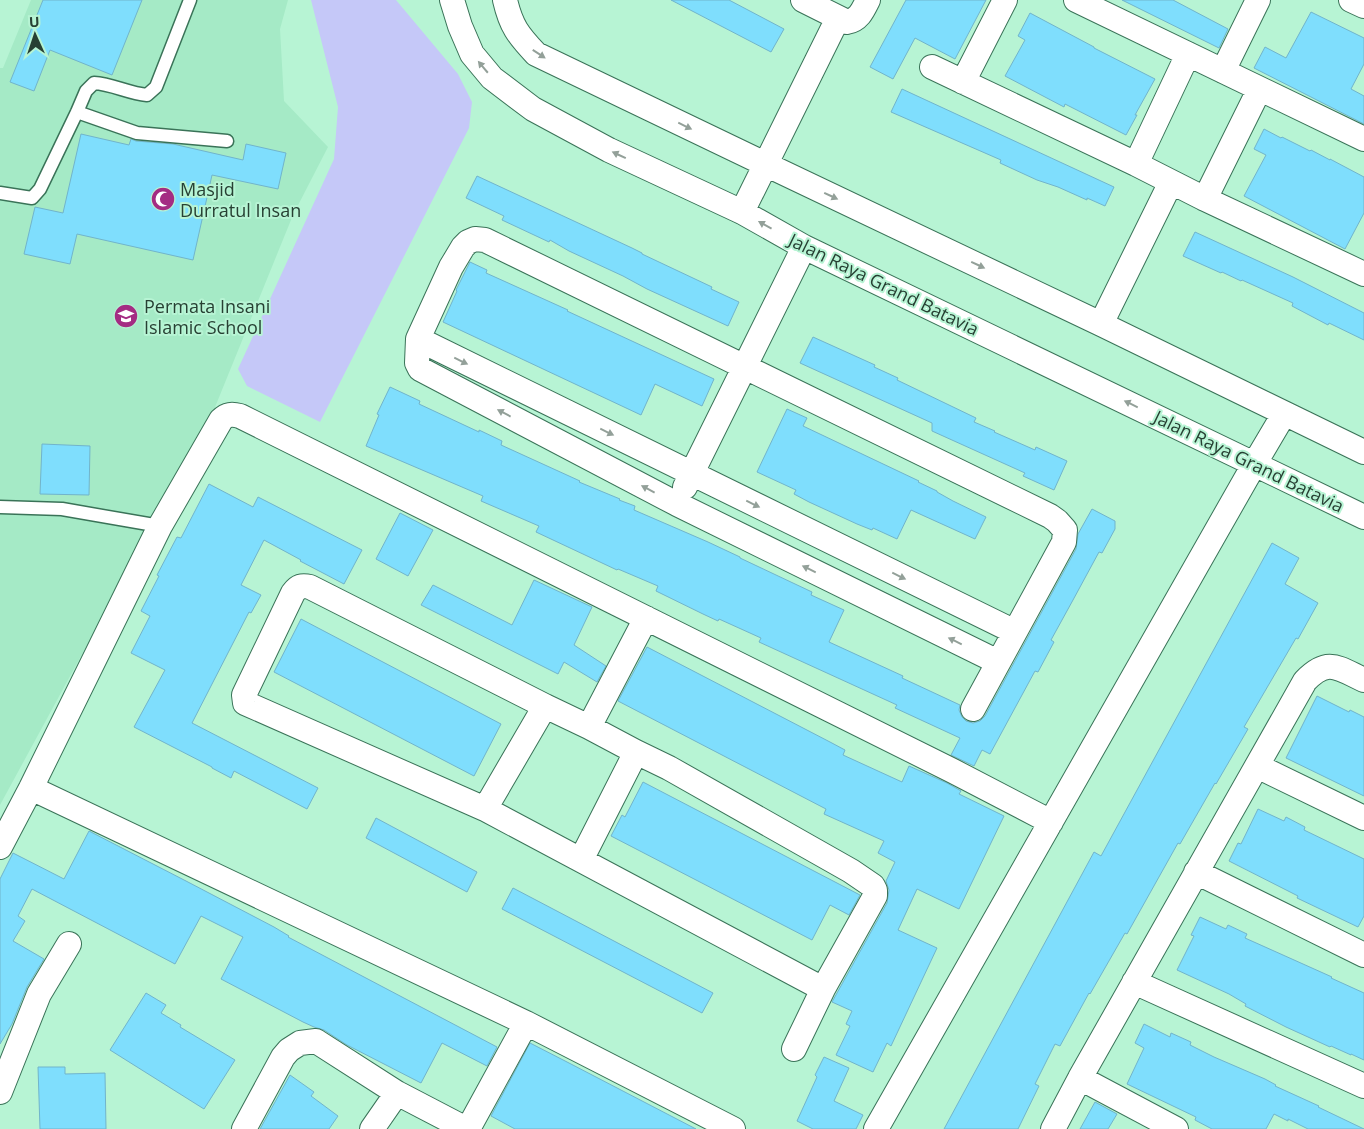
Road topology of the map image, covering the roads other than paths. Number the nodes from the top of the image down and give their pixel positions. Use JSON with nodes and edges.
{"nodes":[{"id":1,"x":190,"y":0,"type":"edge"},
{"id":2,"x":436,"y":0,"type":"edge"},
{"id":3,"x":452,"y":0,"type":"edge"},
{"id":4,"x":505,"y":0,"type":"edge"},
{"id":5,"x":803,"y":0,"type":"edge"},
{"id":6,"x":868,"y":0,"type":"edge"},
{"id":7,"x":1005,"y":0,"type":"edge"},
{"id":8,"x":1076,"y":0,"type":"edge"},
{"id":9,"x":1258,"y":0,"type":"edge"},
{"id":10,"x":1351,"y":0,"type":"edge"},
{"id":11,"x":1364,"y":6,"type":"edge"},
{"id":12,"x":838,"y":18,"type":"junction"},
{"id":13,"x":460,"y":26,"type":"junction"},
{"id":14,"x":1188,"y":54,"type":"junction"},
{"id":15,"x":932,"y":67,"type":"dead end"},
{"id":16,"x":1223,"y":71,"type":"junction"},
{"id":17,"x":963,"y":82,"type":"junction"},
{"id":18,"x":1260,"y":90,"type":"junction"},
{"id":19,"x":77,"y":112,"type":"junction"},
{"id":20,"x":1364,"y":139,"type":"edge"},
{"id":21,"x":227,"y":141,"type":"dead end"},
{"id":22,"x":765,"y":164,"type":"junction"},
{"id":23,"x":1136,"y":164,"type":"junction"},
{"id":24,"x":1171,"y":182,"type":"junction"},
{"id":25,"x":0,"y":193,"type":"edge"},
{"id":26,"x":1205,"y":199,"type":"junction"},
{"id":27,"x":742,"y":212,"type":"junction"},
{"id":28,"x":804,"y":246,"type":"junction"},
{"id":29,"x":1364,"y":274,"type":"edge"},
{"id":30,"x":1101,"y":324,"type":"junction"},
{"id":31,"x":418,"y":339,"type":"junction"},
{"id":32,"x":745,"y":367,"type":"junction"},
{"id":33,"x":1284,"y":414,"type":"junction"},
{"id":34,"x":1364,"y":452,"type":"edge"},
{"id":35,"x":1255,"y":464,"type":"junction"},
{"id":36,"x":692,"y":474,"type":"junction"},
{"id":37,"x":677,"y":504,"type":"junction"},
{"id":38,"x":0,"y":507,"type":"edge"},
{"id":39,"x":1364,"y":517,"type":"edge"},
{"id":40,"x":160,"y":526,"type":"junction"},
{"id":41,"x":646,"y":618,"type":"junction"},
{"id":42,"x":1016,"y":632,"type":"junction"},
{"id":43,"x":998,"y":662,"type":"junction"},
{"id":44,"x":1364,"y":680,"type":"edge"},
{"id":45,"x":546,"y":706,"type":"junction"},
{"id":46,"x":973,"y":709,"type":"dead end"},
{"id":47,"x":589,"y":727,"type":"junction"},
{"id":48,"x":636,"y":752,"type":"junction"},
{"id":49,"x":1257,"y":766,"type":"junction"},
{"id":50,"x":31,"y":788,"type":"junction"},
{"id":51,"x":485,"y":809,"type":"junction"},
{"id":52,"x":1364,"y":818,"type":"edge"},
{"id":53,"x":1051,"y":822,"type":"junction"},
{"id":54,"x":0,"y":847,"type":"edge"},
{"id":55,"x":581,"y":860,"type":"junction"},
{"id":56,"x":1196,"y":872,"type":"junction"},
{"id":57,"x":69,"y":944,"type":"dead end"},
{"id":58,"x":1364,"y":954,"type":"edge"},
{"id":59,"x":1134,"y":982,"type":"junction"},
{"id":60,"x":823,"y":989,"type":"junction"},
{"id":61,"x":526,"y":1023,"type":"junction"},
{"id":62,"x":794,"y":1049,"type":"dead end"},
{"id":63,"x":1080,"y":1078,"type":"junction"},
{"id":64,"x":1364,"y":1086,"type":"edge"},
{"id":65,"x":0,"y":1092,"type":"edge"},
{"id":66,"x":397,"y":1093,"type":"junction"},
{"id":67,"x":244,"y":1129,"type":"edge"},
{"id":68,"x":372,"y":1129,"type":"edge"},
{"id":69,"x":467,"y":1129,"type":"edge"},
{"id":70,"x":733,"y":1129,"type":"edge"},
{"id":71,"x":876,"y":1129,"type":"edge"},
{"id":72,"x":1053,"y":1129,"type":"edge"},
{"id":73,"x":1176,"y":1129,"type":"edge"}],
"edges":[{"from":1,"to":19,"type":"lane"},
{"from":2,"to":13,"type":"street"},
{"from":3,"to":13,"type":"street","name":"Jalan Raya Grand Batavia"},
{"from":4,"to":22,"type":"street","one_way":true},
{"from":5,"to":12,"type":"street"},
{"from":6,"to":12,"type":"street"},
{"from":7,"to":17,"type":"street"},
{"from":8,"to":14,"type":"street"},
{"from":9,"to":16,"type":"street"},
{"from":10,"to":11,"type":"street"},
{"from":12,"to":22,"type":"street"},
{"from":27,"to":13,"type":"street","name":"Jalan Raya Grand Batavia","one_way":true},
{"from":14,"to":16,"type":"street"},
{"from":14,"to":23,"type":"street"},
{"from":15,"to":17,"type":"street"},
{"from":16,"to":18,"type":"street"},
{"from":17,"to":23,"type":"street"},
{"from":18,"to":20,"type":"street"},
{"from":18,"to":26,"type":"street"},
{"from":19,"to":21,"type":"lane"},
{"from":19,"to":25,"type":"lane"},
{"from":22,"to":27,"type":"street"},
{"from":22,"to":30,"type":"street","one_way":true},
{"from":23,"to":24,"type":"street"},
{"from":24,"to":26,"type":"street"},
{"from":24,"to":30,"type":"street"},
{"from":26,"to":29,"type":"street"},
{"from":28,"to":27,"type":"street","name":"Jalan Raya Grand Batavia","one_way":true},
{"from":28,"to":32,"type":"street"},
{"from":35,"to":28,"type":"street","name":"Jalan Raya Grand Batavia","one_way":true},
{"from":30,"to":33,"type":"street"},
{"from":31,"to":32,"type":"street"},
{"from":31,"to":36,"type":"street","one_way":true},
{"from":37,"to":31,"type":"street","one_way":true},
{"from":32,"to":36,"type":"street"},
{"from":32,"to":42,"type":"street"},
{"from":33,"to":34,"type":"street"},
{"from":33,"to":35,"type":"street"},
{"from":35,"to":39,"type":"street","name":"Jalan Raya Grand Batavia"},
{"from":35,"to":53,"type":"street"},
{"from":36,"to":37,"type":"street"},
{"from":36,"to":42,"type":"street","one_way":true},
{"from":43,"to":37,"type":"street","one_way":true},
{"from":38,"to":40,"type":"lane"},
{"from":40,"to":41,"type":"street"},
{"from":40,"to":50,"type":"street"},
{"from":41,"to":47,"type":"street"},
{"from":41,"to":53,"type":"street"},
{"from":42,"to":43,"type":"street"},
{"from":43,"to":46,"type":"street"},
{"from":44,"to":49,"type":"street"},
{"from":45,"to":47,"type":"street"},
{"from":45,"to":51,"type":"street"},
{"from":45,"to":51,"type":"street"},
{"from":47,"to":48,"type":"street"},
{"from":48,"to":55,"type":"street"},
{"from":48,"to":60,"type":"street"},
{"from":49,"to":52,"type":"street"},
{"from":49,"to":56,"type":"street"},
{"from":50,"to":54,"type":"street"},
{"from":50,"to":61,"type":"street"},
{"from":51,"to":55,"type":"street"},
{"from":53,"to":71,"type":"street"},
{"from":55,"to":60,"type":"street"},
{"from":56,"to":58,"type":"street"},
{"from":56,"to":59,"type":"street"},
{"from":57,"to":65,"type":"street"},
{"from":59,"to":63,"type":"street"},
{"from":59,"to":64,"type":"street"},
{"from":60,"to":62,"type":"street"},
{"from":61,"to":69,"type":"street"},
{"from":61,"to":70,"type":"street"},
{"from":63,"to":72,"type":"street"},
{"from":63,"to":73,"type":"street"},
{"from":66,"to":67,"type":"street"},
{"from":66,"to":68,"type":"street"},
{"from":66,"to":69,"type":"street"}]}
